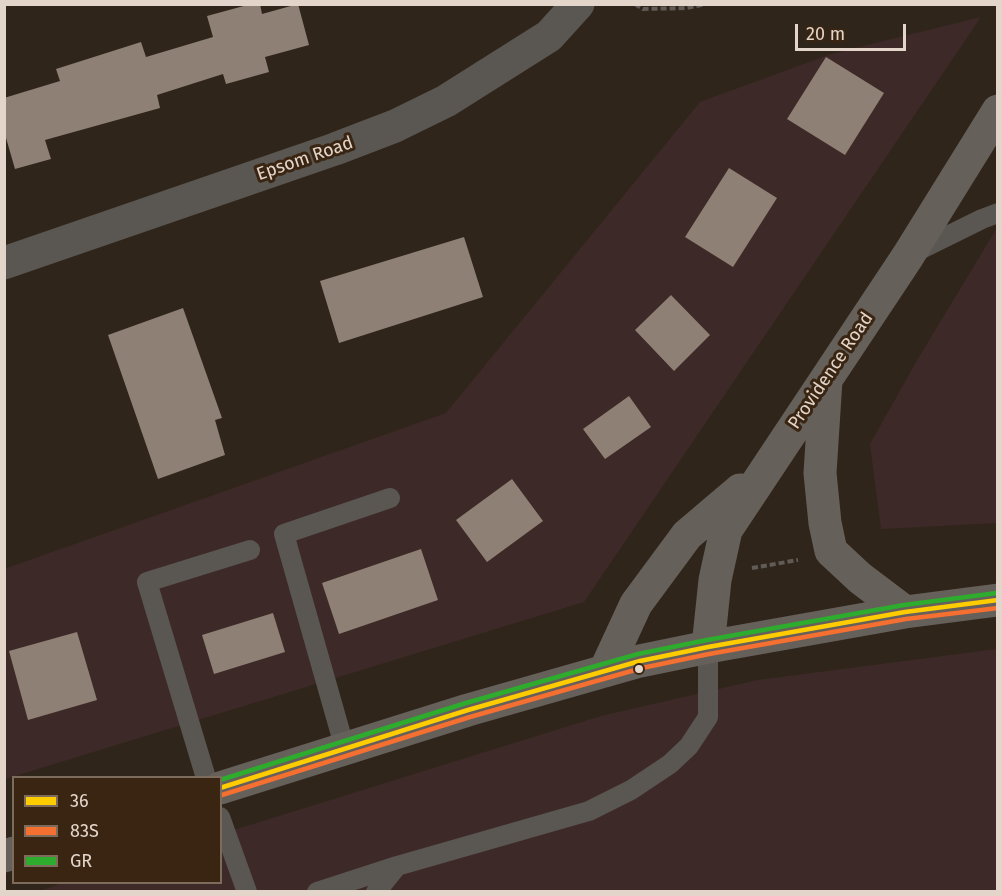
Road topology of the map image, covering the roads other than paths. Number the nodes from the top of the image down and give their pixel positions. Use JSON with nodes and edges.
{"nodes":[{"id":1,"x":578,"y":4,"type":"edge"},
{"id":2,"x":998,"y":111,"type":"edge"},
{"id":3,"x":998,"y":213,"type":"edge"},
{"id":4,"x":908,"y":256,"type":"junction"},
{"id":5,"x":4,"y":262,"type":"edge"},
{"id":6,"x":826,"y":380,"type":"junction"},
{"id":7,"x":767,"y":468,"type":"junction"},
{"id":8,"x":390,"y":498,"type":"dead end"},
{"id":9,"x":250,"y":550,"type":"dead end"},
{"id":10,"x":998,"y":600,"type":"edge"},
{"id":11,"x":905,"y":612,"type":"junction"},
{"id":12,"x":708,"y":647,"type":"junction"},
{"id":13,"x":605,"y":670,"type":"junction"},
{"id":14,"x":345,"y":749,"type":"junction"},
{"id":15,"x":206,"y":776,"type":"edge"},
{"id":16,"x":222,"y":787,"type":"edge"},
{"id":17,"x":222,"y":822,"type":"edge"},
{"id":18,"x":397,"y":866,"type":"junction"},
{"id":19,"x":247,"y":891,"type":"edge"},
{"id":20,"x":317,"y":891,"type":"edge"},
{"id":21,"x":376,"y":891,"type":"edge"}],
"edges":[{"from":1,"to":5,"type":"street","name":"Epsom Road"},
{"from":2,"to":4,"type":"street","name":"Providence Road"},
{"from":3,"to":4,"type":"lane"},
{"from":4,"to":6,"type":"street","name":"Providence Road"},
{"from":6,"to":7,"type":"street","name":"Providence Road"},
{"from":6,"to":11,"type":"street"},
{"from":7,"to":12,"type":"street","name":"Providence Road"},
{"from":7,"to":13,"type":"street"},
{"from":8,"to":14,"type":"lane"},
{"from":9,"to":15,"type":"lane"},
{"from":10,"to":11,"type":"street"},
{"from":11,"to":12,"type":"street"},
{"from":12,"to":13,"type":"street"},
{"from":12,"to":18,"type":"lane"},
{"from":13,"to":14,"type":"street"},
{"from":14,"to":16,"type":"street"},
{"from":17,"to":19,"type":"lane"},
{"from":18,"to":20,"type":"lane"},
{"from":18,"to":21,"type":"lane"}]}
